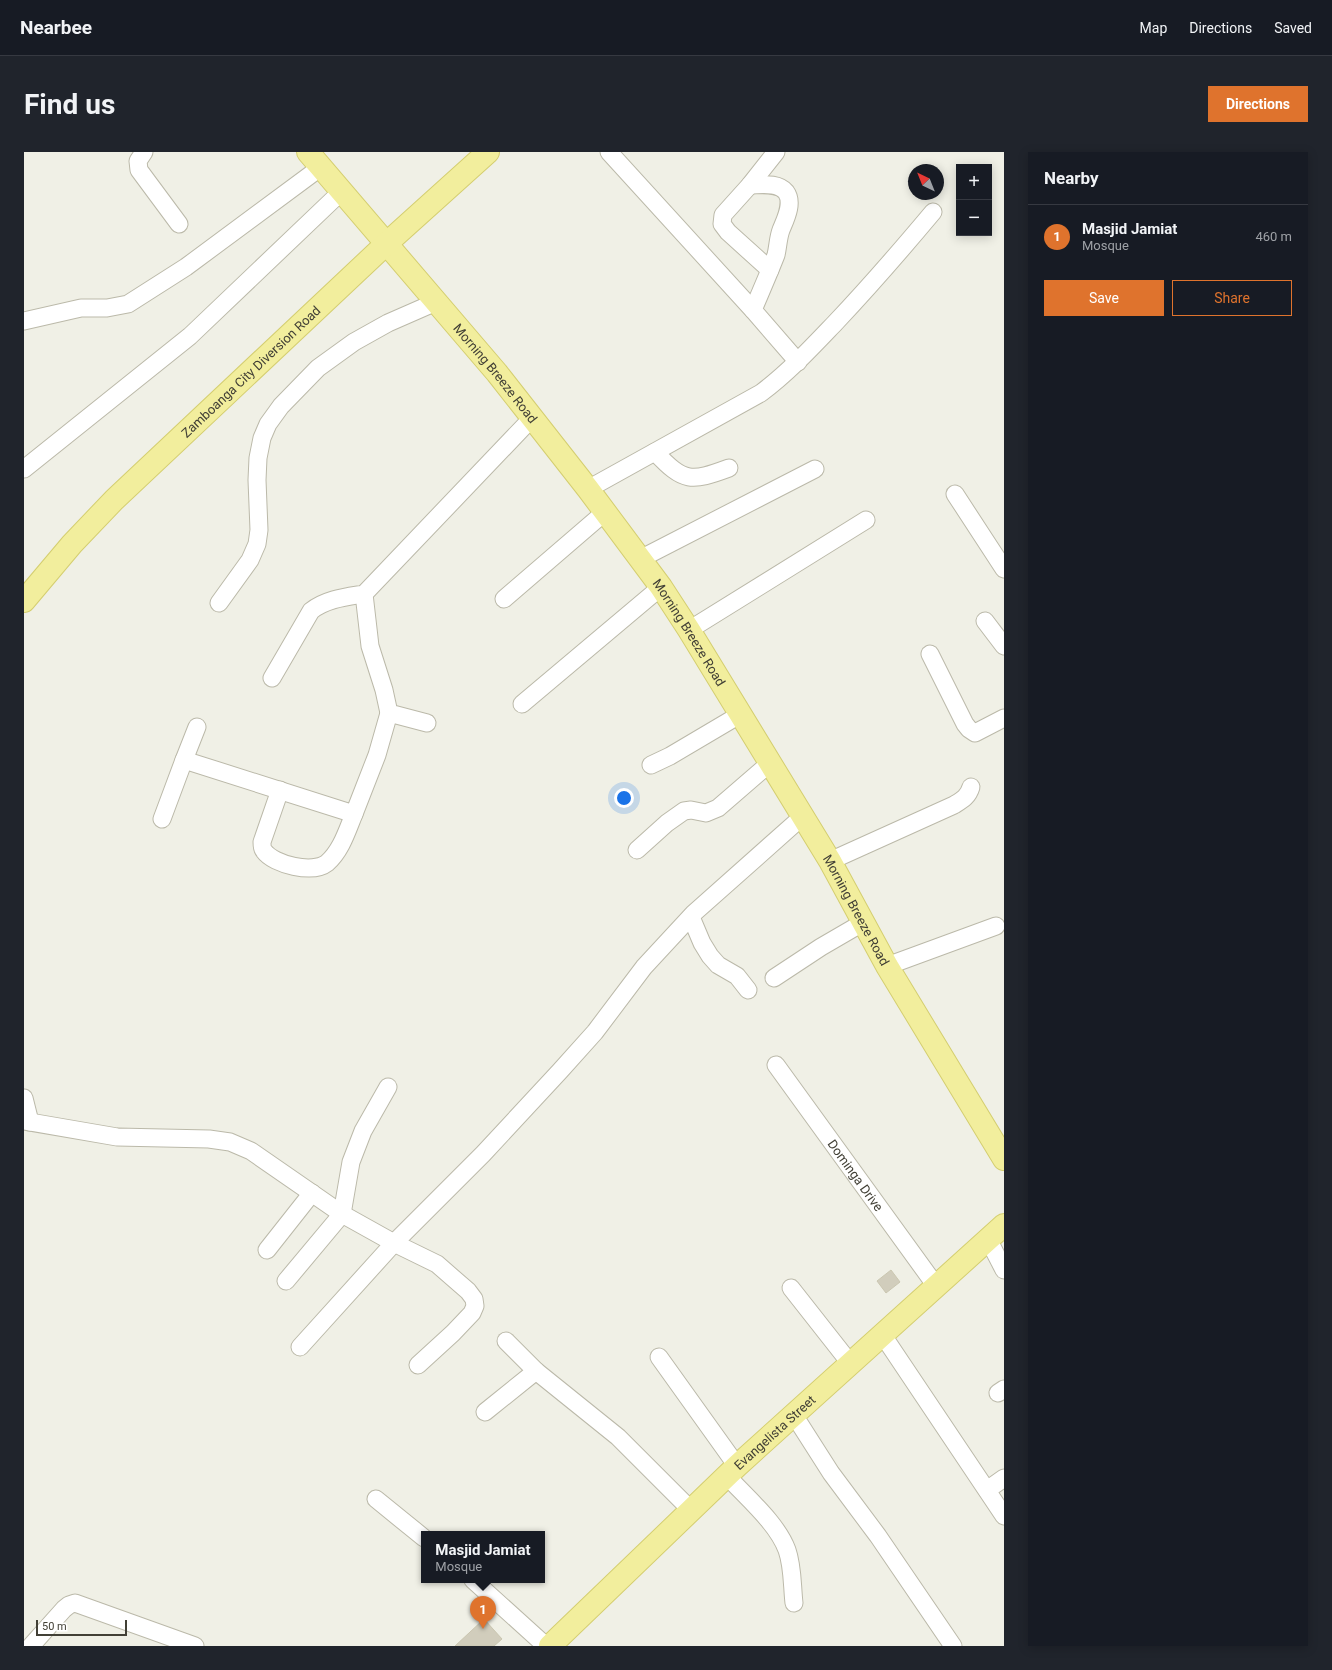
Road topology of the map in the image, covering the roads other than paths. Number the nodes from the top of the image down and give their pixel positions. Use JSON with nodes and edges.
{"nodes":[{"id":1,"x":144,"y":152,"type":"edge"},
{"id":2,"x":488,"y":152,"type":"edge"},
{"id":3,"x":609,"y":152,"type":"edge"},
{"id":4,"x":776,"y":152,"type":"edge"},
{"id":5,"x":314,"y":159,"type":"edge"},
{"id":6,"x":750,"y":185,"type":"junction"},
{"id":7,"x":342,"y":191,"type":"junction"},
{"id":8,"x":933,"y":212,"type":"dead end"},
{"id":9,"x":179,"y":224,"type":"dead end"},
{"id":10,"x":386,"y":244,"type":"junction"},
{"id":11,"x":770,"y":270,"type":"junction"},
{"id":12,"x":436,"y":302,"type":"junction"},
{"id":13,"x":753,"y":310,"type":"junction"},
{"id":14,"x":24,"y":321,"type":"edge"},
{"id":15,"x":798,"y":362,"type":"junction"},
{"id":16,"x":532,"y":418,"type":"junction"},
{"id":17,"x":655,"y":452,"type":"junction"},
{"id":18,"x":729,"y":468,"type":"dead end"},
{"id":19,"x":815,"y":468,"type":"dead end"},
{"id":20,"x":24,"y":469,"type":"edge"},
{"id":21,"x":588,"y":489,"type":"junction"},
{"id":22,"x":955,"y":494,"type":"dead end"},
{"id":23,"x":605,"y":512,"type":"junction"},
{"id":24,"x":866,"y":520,"type":"dead end"},
{"id":25,"x":640,"y":559,"type":"junction"},
{"id":26,"x":1004,"y":569,"type":"edge"},
{"id":27,"x":661,"y":587,"type":"junction"},
{"id":28,"x":364,"y":594,"type":"junction"},
{"id":29,"x":504,"y":599,"type":"dead end"},
{"id":30,"x":24,"y":601,"type":"edge"},
{"id":31,"x":219,"y":603,"type":"dead end"},
{"id":32,"x":985,"y":621,"type":"dead end"},
{"id":33,"x":689,"y":630,"type":"junction"},
{"id":34,"x":1004,"y":646,"type":"edge"},
{"id":35,"x":930,"y":654,"type":"dead end"},
{"id":36,"x":272,"y":678,"type":"dead end"},
{"id":37,"x":522,"y":704,"type":"dead end"},
{"id":38,"x":389,"y":713,"type":"junction"},
{"id":39,"x":741,"y":714,"type":"junction"},
{"id":40,"x":1004,"y":718,"type":"edge"},
{"id":41,"x":426,"y":724,"type":"dead end"},
{"id":42,"x":197,"y":727,"type":"dead end"},
{"id":43,"x":184,"y":760,"type":"junction"},
{"id":44,"x":770,"y":763,"type":"junction"},
{"id":45,"x":651,"y":765,"type":"dead end"},
{"id":46,"x":970,"y":787,"type":"dead end"},
{"id":47,"x":280,"y":790,"type":"junction"},
{"id":48,"x":354,"y":814,"type":"junction"},
{"id":49,"x":802,"y":817,"type":"junction"},
{"id":50,"x":162,"y":819,"type":"dead end"},
{"id":51,"x":638,"y":850,"type":"dead end"},
{"id":52,"x":830,"y":861,"type":"junction"},
{"id":53,"x":691,"y":917,"type":"junction"},
{"id":54,"x":864,"y":922,"type":"junction"},
{"id":55,"x":996,"y":926,"type":"dead end"},
{"id":56,"x":887,"y":966,"type":"junction"},
{"id":57,"x":774,"y":978,"type":"dead end"},
{"id":58,"x":748,"y":990,"type":"dead end"},
{"id":59,"x":776,"y":1065,"type":"dead end"},
{"id":60,"x":388,"y":1087,"type":"dead end"},
{"id":61,"x":24,"y":1098,"type":"edge"},
{"id":62,"x":27,"y":1121,"type":"edge"},
{"id":63,"x":1004,"y":1159,"type":"edge"},
{"id":64,"x":312,"y":1194,"type":"junction"},
{"id":65,"x":342,"y":1214,"type":"junction"},
{"id":66,"x":996,"y":1232,"type":"edge"},
{"id":67,"x":394,"y":1243,"type":"junction"},
{"id":68,"x":267,"y":1250,"type":"dead end"},
{"id":69,"x":1004,"y":1270,"type":"edge"},
{"id":70,"x":286,"y":1281,"type":"dead end"},
{"id":71,"x":936,"y":1286,"type":"junction"},
{"id":72,"x":792,"y":1288,"type":"dead end"},
{"id":73,"x":882,"y":1334,"type":"junction"},
{"id":74,"x":506,"y":1341,"type":"dead end"},
{"id":75,"x":300,"y":1347,"type":"dead end"},
{"id":76,"x":659,"y":1357,"type":"dead end"},
{"id":77,"x":850,"y":1363,"type":"junction"},
{"id":78,"x":418,"y":1365,"type":"dead end"},
{"id":79,"x":536,"y":1370,"type":"junction"},
{"id":80,"x":485,"y":1412,"type":"dead end"},
{"id":81,"x":794,"y":1415,"type":"junction"},
{"id":82,"x":732,"y":1471,"type":"junction"},
{"id":83,"x":1004,"y":1478,"type":"edge"},
{"id":84,"x":987,"y":1490,"type":"junction"},
{"id":85,"x":376,"y":1499,"type":"dead end"},
{"id":86,"x":691,"y":1510,"type":"junction"},
{"id":87,"x":1004,"y":1516,"type":"edge"},
{"id":88,"x":421,"y":1536,"type":"edge"},
{"id":89,"x":476,"y":1583,"type":"edge"},
{"id":90,"x":794,"y":1602,"type":"dead end"},
{"id":91,"x":31,"y":1646,"type":"edge"},
{"id":92,"x":195,"y":1646,"type":"edge"},
{"id":93,"x":546,"y":1646,"type":"edge"},
{"id":94,"x":550,"y":1646,"type":"edge"},
{"id":95,"x":953,"y":1646,"type":"edge"}],
"edges":[{"from":1,"to":9,"type":"street"},
{"from":2,"to":10,"type":"main road","name":"Zamboanga City Diversion Road"},
{"from":3,"to":13,"type":"street"},
{"from":4,"to":6,"type":"street"},
{"from":5,"to":7,"type":"main road","name":"Morning Breeze Road"},
{"from":5,"to":14,"type":"street"},
{"from":6,"to":11,"type":"street"},
{"from":6,"to":11,"type":"street"},
{"from":7,"to":10,"type":"main road","name":"Morning Breeze Road"},
{"from":7,"to":20,"type":"street"},
{"from":8,"to":15,"type":"street"},
{"from":10,"to":12,"type":"main road","name":"Morning Breeze Road"},
{"from":10,"to":30,"type":"main road","name":"Zamboanga City Diversion Road"},
{"from":11,"to":13,"type":"street"},
{"from":12,"to":16,"type":"main road","name":"Morning Breeze Road"},
{"from":12,"to":31,"type":"street"},
{"from":13,"to":15,"type":"street"},
{"from":15,"to":17,"type":"street"},
{"from":16,"to":21,"type":"main road","name":"Morning Breeze Road"},
{"from":16,"to":28,"type":"street"},
{"from":17,"to":18,"type":"street"},
{"from":17,"to":21,"type":"street"},
{"from":19,"to":25,"type":"street"},
{"from":21,"to":23,"type":"main road","name":"Morning Breeze Road"},
{"from":22,"to":26,"type":"street"},
{"from":23,"to":25,"type":"main road","name":"Morning Breeze Road"},
{"from":23,"to":29,"type":"street"},
{"from":24,"to":33,"type":"street"},
{"from":25,"to":27,"type":"main road","name":"Morning Breeze Road"},
{"from":27,"to":33,"type":"main road","name":"Morning Breeze Road"},
{"from":27,"to":37,"type":"street"},
{"from":28,"to":36,"type":"street"},
{"from":28,"to":38,"type":"street"},
{"from":32,"to":34,"type":"street"},
{"from":33,"to":39,"type":"main road","name":"Morning Breeze Road"},
{"from":35,"to":40,"type":"street"},
{"from":38,"to":41,"type":"street"},
{"from":38,"to":48,"type":"street"},
{"from":39,"to":44,"type":"main road","name":"Morning Breeze Road"},
{"from":39,"to":45,"type":"street"},
{"from":42,"to":43,"type":"street"},
{"from":43,"to":47,"type":"street"},
{"from":43,"to":50,"type":"street"},
{"from":44,"to":49,"type":"main road","name":"Morning Breeze Road"},
{"from":44,"to":51,"type":"street"},
{"from":46,"to":52,"type":"street"},
{"from":47,"to":48,"type":"street"},
{"from":47,"to":48,"type":"street"},
{"from":49,"to":52,"type":"main road","name":"Morning Breeze Road"},
{"from":49,"to":53,"type":"street"},
{"from":52,"to":54,"type":"main road","name":"Morning Breeze Road"},
{"from":53,"to":58,"type":"street"},
{"from":53,"to":67,"type":"street"},
{"from":54,"to":56,"type":"main road","name":"Morning Breeze Road"},
{"from":54,"to":57,"type":"street"},
{"from":55,"to":56,"type":"street"},
{"from":56,"to":63,"type":"main road","name":"Morning Breeze Road"},
{"from":59,"to":71,"type":"street","name":"Dominga Drive"},
{"from":60,"to":65,"type":"street"},
{"from":61,"to":62,"type":"street"},
{"from":62,"to":64,"type":"street"},
{"from":64,"to":65,"type":"street"},
{"from":64,"to":68,"type":"street"},
{"from":65,"to":67,"type":"street"},
{"from":65,"to":70,"type":"street"},
{"from":66,"to":69,"type":"street"},
{"from":66,"to":71,"type":"main road","name":"Evangelista Street"},
{"from":67,"to":75,"type":"street"},
{"from":67,"to":78,"type":"street"},
{"from":71,"to":73,"type":"main road","name":"Evangelista Street"},
{"from":72,"to":77,"type":"street"},
{"from":73,"to":77,"type":"main road","name":"Evangelista Street"},
{"from":73,"to":84,"type":"street"},
{"from":74,"to":79,"type":"street"},
{"from":76,"to":82,"type":"street"},
{"from":77,"to":81,"type":"main road","name":"Evangelista Street"},
{"from":79,"to":80,"type":"street"},
{"from":79,"to":86,"type":"street"},
{"from":81,"to":82,"type":"main road","name":"Evangelista Street"},
{"from":81,"to":95,"type":"street"},
{"from":82,"to":86,"type":"main road","name":"Evangelista Street"},
{"from":82,"to":90,"type":"street"},
{"from":83,"to":84,"type":"street"},
{"from":84,"to":87,"type":"street"},
{"from":85,"to":88,"type":"street"},
{"from":86,"to":94,"type":"main road","name":"Evangelista Street"},
{"from":89,"to":93,"type":"street"},
{"from":91,"to":92,"type":"street"}]}
